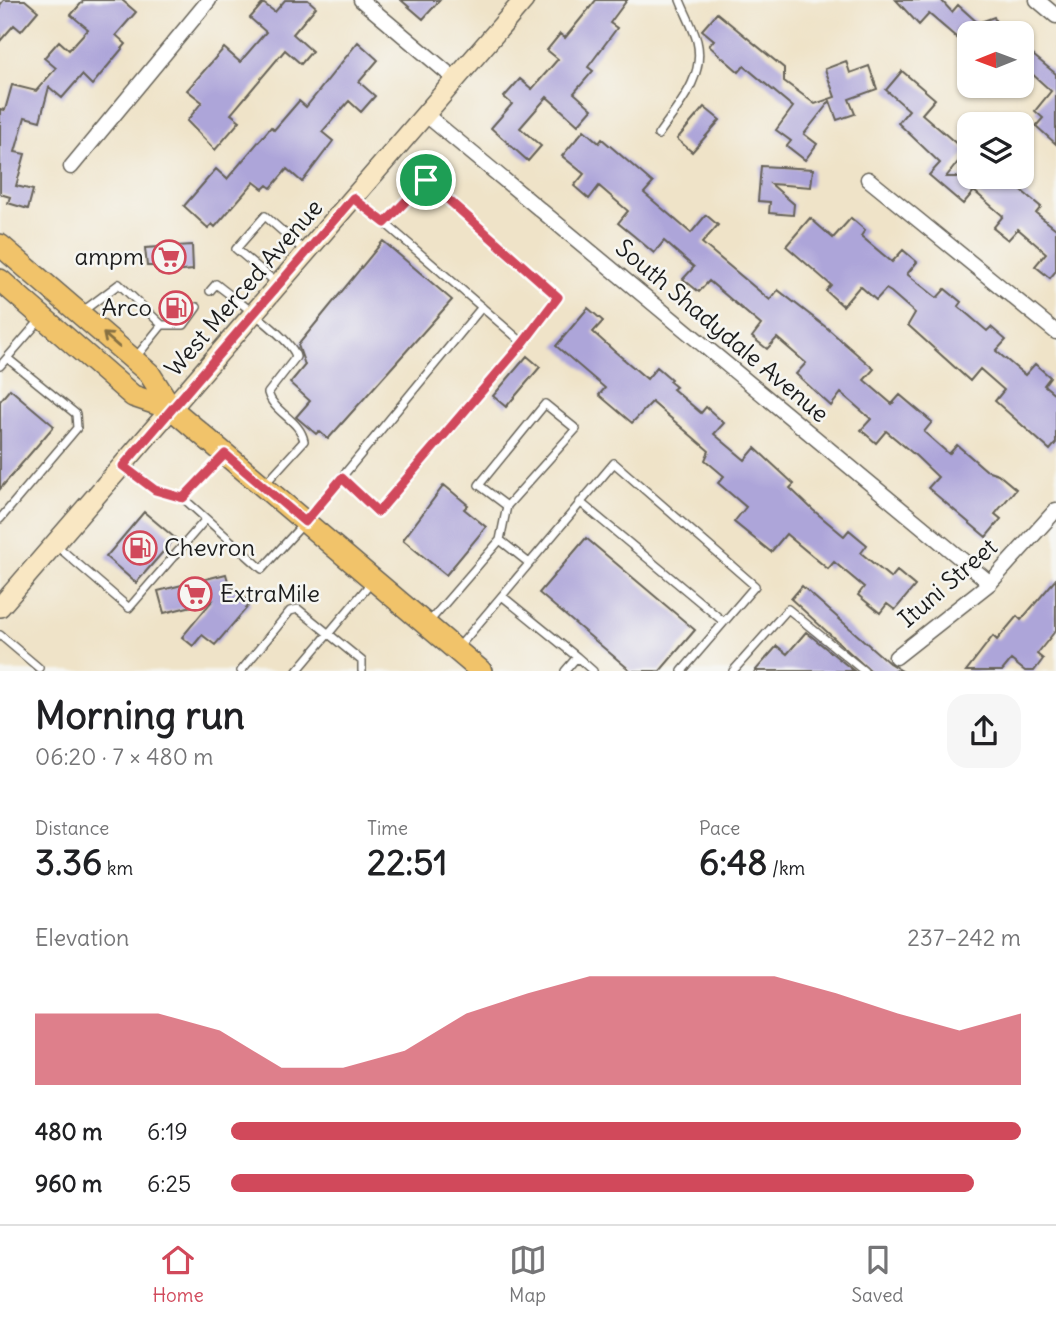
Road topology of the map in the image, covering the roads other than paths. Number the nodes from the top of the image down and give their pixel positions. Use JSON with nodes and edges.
{"nodes":[{"id":1,"x":209,"y":0,"type":"edge"},
{"id":2,"x":361,"y":0,"type":"edge"},
{"id":3,"x":524,"y":0,"type":"edge"},
{"id":4,"x":680,"y":0,"type":"edge"},
{"id":5,"x":1038,"y":0,"type":"edge"},
{"id":6,"x":1056,"y":16,"type":"edge"},
{"id":7,"x":456,"y":80,"type":"junction"},
{"id":8,"x":425,"y":114,"type":"junction"},
{"id":9,"x":658,"y":135,"type":"dead end"},
{"id":10,"x":71,"y":167,"type":"dead end"},
{"id":11,"x":868,"y":179,"type":"dead end"},
{"id":12,"x":353,"y":198,"type":"junction"},
{"id":13,"x":385,"y":223,"type":"junction"},
{"id":14,"x":0,"y":245,"type":"edge"},
{"id":15,"x":307,"y":252,"type":"junction"},
{"id":16,"x":0,"y":280,"type":"edge"},
{"id":17,"x":278,"y":285,"type":"junction"},
{"id":18,"x":211,"y":291,"type":"dead end"},
{"id":19,"x":197,"y":307,"type":"dead end"},
{"id":20,"x":482,"y":307,"type":"junction"},
{"id":21,"x":79,"y":313,"type":"junction"},
{"id":22,"x":253,"y":315,"type":"junction"},
{"id":23,"x":43,"y":316,"type":"junction"},
{"id":24,"x":162,"y":325,"type":"junction"},
{"id":25,"x":1056,"y":332,"type":"edge"},
{"id":26,"x":523,"y":343,"type":"junction"},
{"id":27,"x":7,"y":358,"type":"junction"},
{"id":28,"x":134,"y":360,"type":"junction"},
{"id":29,"x":0,"y":366,"type":"edge"},
{"id":30,"x":172,"y":409,"type":"junction"},
{"id":31,"x":225,"y":454,"type":"junction"},
{"id":32,"x":123,"y":466,"type":"junction"},
{"id":33,"x":342,"y":478,"type":"junction"},
{"id":34,"x":263,"y":486,"type":"junction"},
{"id":35,"x":183,"y":498,"type":"junction"},
{"id":36,"x":580,"y":502,"type":"junction"},
{"id":37,"x":507,"y":506,"type":"junction"},
{"id":38,"x":1056,"y":510,"type":"edge"},
{"id":39,"x":0,"y":519,"type":"edge"},
{"id":40,"x":206,"y":519,"type":"junction"},
{"id":41,"x":305,"y":522,"type":"junction"},
{"id":42,"x":500,"y":540,"type":"junction"},
{"id":43,"x":55,"y":544,"type":"junction"},
{"id":44,"x":529,"y":563,"type":"junction"},
{"id":45,"x":374,"y":580,"type":"junction"},
{"id":46,"x":990,"y":583,"type":"junction"},
{"id":47,"x":4,"y":596,"type":"edge"},
{"id":48,"x":502,"y":596,"type":"junction"},
{"id":49,"x":724,"y":622,"type":"junction"},
{"id":50,"x":427,"y":625,"type":"junction"},
{"id":51,"x":329,"y":633,"type":"junction"},
{"id":52,"x":0,"y":635,"type":"edge"},
{"id":53,"x":456,"y":650,"type":"junction"},
{"id":54,"x":577,"y":657,"type":"junction"},
{"id":55,"x":896,"y":657,"type":"dead end"},
{"id":56,"x":39,"y":670,"type":"edge"},
{"id":57,"x":241,"y":671,"type":"edge"},
{"id":58,"x":297,"y":671,"type":"edge"},
{"id":59,"x":362,"y":671,"type":"edge"},
{"id":60,"x":481,"y":671,"type":"edge"},
{"id":61,"x":565,"y":671,"type":"edge"},
{"id":62,"x":593,"y":671,"type":"edge"},
{"id":63,"x":682,"y":671,"type":"edge"},
{"id":64,"x":733,"y":671,"type":"edge"},
{"id":65,"x":864,"y":671,"type":"edge"}],
"edges":[{"from":1,"to":10,"type":"street"},
{"from":2,"to":7,"type":"street"},
{"from":3,"to":7,"type":"street","name":"West Merced Avenue"},
{"from":4,"to":9,"type":"lane"},
{"from":5,"to":6,"type":"street"},
{"from":7,"to":8,"type":"street","name":"West Merced Avenue"},
{"from":8,"to":12,"type":"street","name":"West Merced Avenue"},
{"from":8,"to":46,"type":"street","name":"South Shadydale Avenue"},
{"from":11,"to":25,"type":"street"},
{"from":12,"to":13,"type":"lane"},
{"from":12,"to":15,"type":"street","name":"West Merced Avenue"},
{"from":13,"to":20,"type":"lane"},
{"from":13,"to":26,"type":"lane"},
{"from":14,"to":21,"type":"main road"},
{"from":15,"to":17,"type":"street","name":"West Merced Avenue"},
{"from":15,"to":17,"type":"lane"},
{"from":16,"to":23,"type":"main road"},
{"from":17,"to":22,"type":"street","name":"West Merced Avenue"},
{"from":18,"to":22,"type":"lane"},
{"from":19,"to":24,"type":"lane"},
{"from":20,"to":26,"type":"lane"},
{"from":20,"to":33,"type":"lane"},
{"from":21,"to":24,"type":"lane"},
{"from":28,"to":21,"type":"main road","one_way":true},
{"from":22,"to":30,"type":"street","name":"West Merced Avenue"},
{"from":22,"to":34,"type":"lane"},
{"from":23,"to":27,"type":"lane"},
{"from":23,"to":30,"type":"main road"},
{"from":24,"to":28,"type":"lane"},
{"from":26,"to":33,"type":"lane"},
{"from":27,"to":29,"type":"lane"},
{"from":27,"to":39,"type":"lane"},
{"from":28,"to":30,"type":"main road"},
{"from":30,"to":31,"type":"main road"},
{"from":30,"to":32,"type":"street","name":"West Merced Avenue"},
{"from":31,"to":34,"type":"main road"},
{"from":31,"to":35,"type":"lane"},
{"from":32,"to":35,"type":"lane"},
{"from":32,"to":43,"type":"street","name":"West Merced Avenue"},
{"from":33,"to":41,"type":"lane"},
{"from":34,"to":41,"type":"main road"},
{"from":35,"to":40,"type":"lane"},
{"from":36,"to":44,"type":"lane"},
{"from":36,"to":49,"type":"lane"},
{"from":36,"to":49,"type":"lane"},
{"from":37,"to":37,"type":"lane"},
{"from":37,"to":42,"type":"lane"},
{"from":38,"to":46,"type":"street","name":"Ituni Street"},
{"from":40,"to":41,"type":"lane"},
{"from":40,"to":43,"type":"lane"},
{"from":41,"to":45,"type":"main road"},
{"from":42,"to":44,"type":"lane"},
{"from":42,"to":50,"type":"lane"},
{"from":43,"to":47,"type":"street","name":"West Merced Avenue"},
{"from":44,"to":48,"type":"lane"},
{"from":45,"to":50,"type":"main road"},
{"from":45,"to":51,"type":"lane"},
{"from":46,"to":55,"type":"street","name":"Ituni Street"},
{"from":48,"to":53,"type":"lane"},
{"from":48,"to":54,"type":"lane"},
{"from":49,"to":63,"type":"lane"},
{"from":50,"to":53,"type":"main road"},
{"from":51,"to":57,"type":"lane"},
{"from":51,"to":58,"type":"lane"},
{"from":51,"to":59,"type":"lane"},
{"from":52,"to":56,"type":"lane"},
{"from":53,"to":60,"type":"main road"},
{"from":54,"to":61,"type":"lane"},
{"from":54,"to":62,"type":"lane"},
{"from":64,"to":65,"type":"lane"}]}
